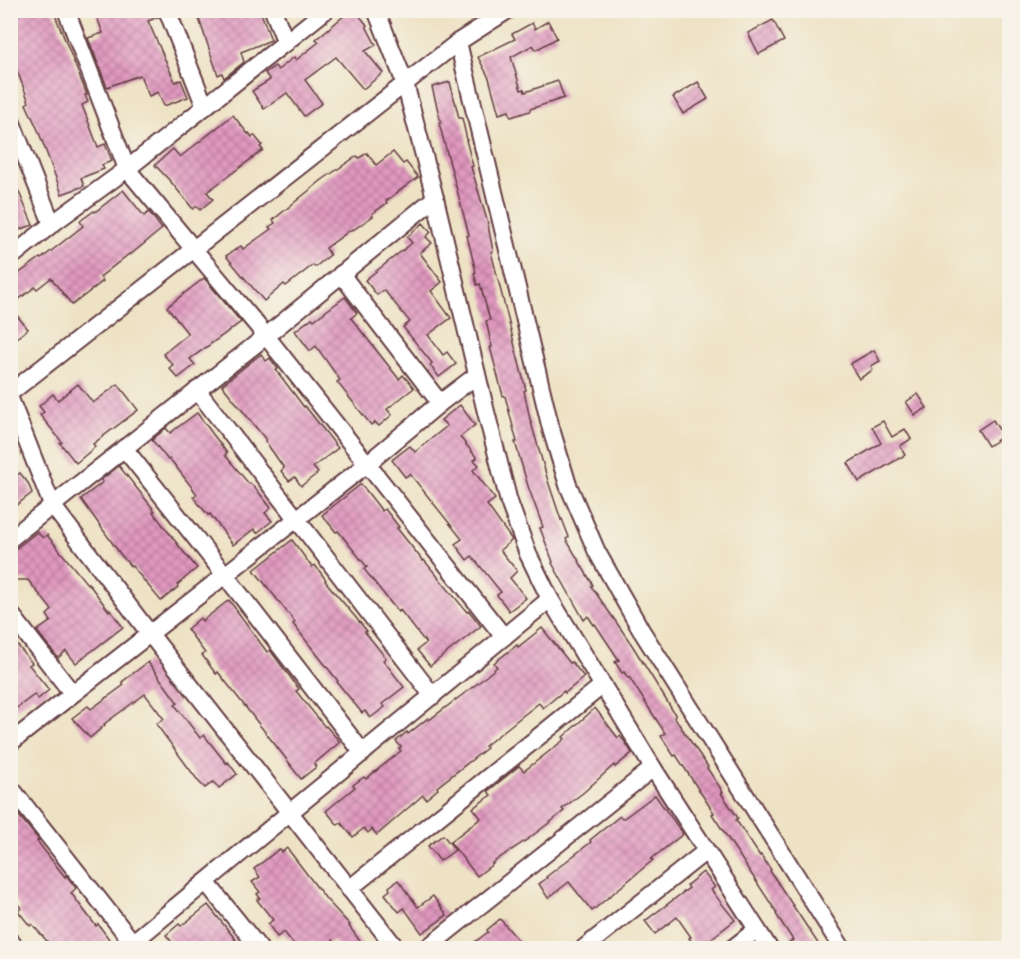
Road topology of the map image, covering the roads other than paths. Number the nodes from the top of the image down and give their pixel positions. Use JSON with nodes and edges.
{"nodes":[{"id":1,"x":66,"y":10,"type":"edge"},
{"id":2,"x":166,"y":10,"type":"edge"},
{"id":3,"x":273,"y":10,"type":"edge"},
{"id":4,"x":326,"y":10,"type":"edge"},
{"id":5,"x":375,"y":10,"type":"edge"},
{"id":6,"x":508,"y":10,"type":"edge"},
{"id":7,"x":458,"y":42,"type":"junction"},
{"id":8,"x":286,"y":43,"type":"junction"},
{"id":9,"x":405,"y":83,"type":"junction"},
{"id":10,"x":205,"y":107,"type":"junction"},
{"id":11,"x":10,"y":118,"type":"edge"},
{"id":12,"x":127,"y":169,"type":"junction"},
{"id":13,"x":435,"y":198,"type":"junction"},
{"id":14,"x":52,"y":224,"type":"junction"},
{"id":15,"x":194,"y":250,"type":"junction"},
{"id":16,"x":10,"y":258,"type":"edge"},
{"id":17,"x":341,"y":274,"type":"junction"},
{"id":18,"x":266,"y":336,"type":"junction"},
{"id":19,"x":477,"y":375,"type":"junction"},
{"id":20,"x":197,"y":390,"type":"junction"},
{"id":21,"x":10,"y":393,"type":"edge"},
{"id":22,"x":10,"y":399,"type":"edge"},
{"id":23,"x":440,"y":403,"type":"junction"},
{"id":24,"x":124,"y":448,"type":"junction"},
{"id":25,"x":367,"y":464,"type":"junction"},
{"id":26,"x":52,"y":505,"type":"junction"},
{"id":27,"x":295,"y":519,"type":"junction"},
{"id":28,"x":10,"y":539,"type":"edge"},
{"id":29,"x":225,"y":575,"type":"junction"},
{"id":30,"x":550,"y":599,"type":"junction"},
{"id":31,"x":10,"y":613,"type":"edge"},
{"id":32,"x":150,"y":634,"type":"junction"},
{"id":33,"x":504,"y":637,"type":"junction"},
{"id":34,"x":603,"y":685,"type":"junction"},
{"id":35,"x":72,"y":693,"type":"junction"},
{"id":36,"x":433,"y":696,"type":"junction"},
{"id":37,"x":10,"y":743,"type":"edge"},
{"id":38,"x":363,"y":753,"type":"junction"},
{"id":39,"x":653,"y":768,"type":"junction"},
{"id":40,"x":10,"y":787,"type":"edge"},
{"id":41,"x":289,"y":813,"type":"junction"},
{"id":42,"x":706,"y":851,"type":"junction"},
{"id":43,"x":206,"y":882,"type":"junction"},
{"id":44,"x":349,"y":889,"type":"junction"},
{"id":45,"x":756,"y":930,"type":"junction"},
{"id":46,"x":10,"y":941,"type":"edge"},
{"id":47,"x":132,"y":947,"type":"edge"},
{"id":48,"x":16,"y":948,"type":"edge"},
{"id":49,"x":259,"y":948,"type":"edge"},
{"id":50,"x":396,"y":948,"type":"edge"},
{"id":51,"x":428,"y":948,"type":"edge"},
{"id":52,"x":584,"y":948,"type":"edge"},
{"id":53,"x":733,"y":948,"type":"edge"},
{"id":54,"x":769,"y":948,"type":"edge"},
{"id":55,"x":842,"y":948,"type":"edge"}],
"edges":[{"from":1,"to":12,"type":"street"},
{"from":2,"to":10,"type":"street"},
{"from":3,"to":8,"type":"street"},
{"from":4,"to":8,"type":"street"},
{"from":5,"to":9,"type":"street"},
{"from":6,"to":7,"type":"street"},
{"from":7,"to":9,"type":"street"},
{"from":7,"to":55,"type":"street"},
{"from":8,"to":10,"type":"street"},
{"from":9,"to":13,"type":"street"},
{"from":9,"to":15,"type":"street"},
{"from":10,"to":12,"type":"street"},
{"from":11,"to":14,"type":"street"},
{"from":12,"to":14,"type":"street"},
{"from":12,"to":15,"type":"street"},
{"from":13,"to":17,"type":"street"},
{"from":13,"to":19,"type":"street"},
{"from":14,"to":16,"type":"street"},
{"from":15,"to":18,"type":"street"},
{"from":15,"to":21,"type":"street"},
{"from":17,"to":18,"type":"street"},
{"from":17,"to":23,"type":"street"},
{"from":18,"to":20,"type":"street"},
{"from":18,"to":25,"type":"street"},
{"from":19,"to":23,"type":"street"},
{"from":19,"to":30,"type":"street"},
{"from":20,"to":24,"type":"street"},
{"from":20,"to":27,"type":"street"},
{"from":22,"to":26,"type":"street"},
{"from":23,"to":25,"type":"street"},
{"from":24,"to":26,"type":"street"},
{"from":24,"to":29,"type":"street"},
{"from":25,"to":27,"type":"street"},
{"from":25,"to":33,"type":"street"},
{"from":26,"to":28,"type":"street"},
{"from":26,"to":32,"type":"street"},
{"from":27,"to":29,"type":"street"},
{"from":27,"to":36,"type":"street"},
{"from":29,"to":32,"type":"street"},
{"from":29,"to":38,"type":"street"},
{"from":30,"to":33,"type":"street"},
{"from":30,"to":34,"type":"street"},
{"from":31,"to":35,"type":"street"},
{"from":32,"to":35,"type":"street"},
{"from":32,"to":41,"type":"street"},
{"from":33,"to":36,"type":"street"},
{"from":34,"to":39,"type":"street"},
{"from":34,"to":44,"type":"street"},
{"from":35,"to":37,"type":"street"},
{"from":36,"to":38,"type":"street"},
{"from":38,"to":41,"type":"street"},
{"from":39,"to":42,"type":"street"},
{"from":39,"to":51,"type":"street"},
{"from":40,"to":47,"type":"street"},
{"from":41,"to":43,"type":"street"},
{"from":41,"to":44,"type":"street"},
{"from":42,"to":45,"type":"street"},
{"from":42,"to":52,"type":"street"},
{"from":43,"to":47,"type":"street"},
{"from":43,"to":49,"type":"street"},
{"from":44,"to":50,"type":"street"},
{"from":45,"to":53,"type":"street"},
{"from":45,"to":54,"type":"street"},
{"from":46,"to":48,"type":"street"}]}
